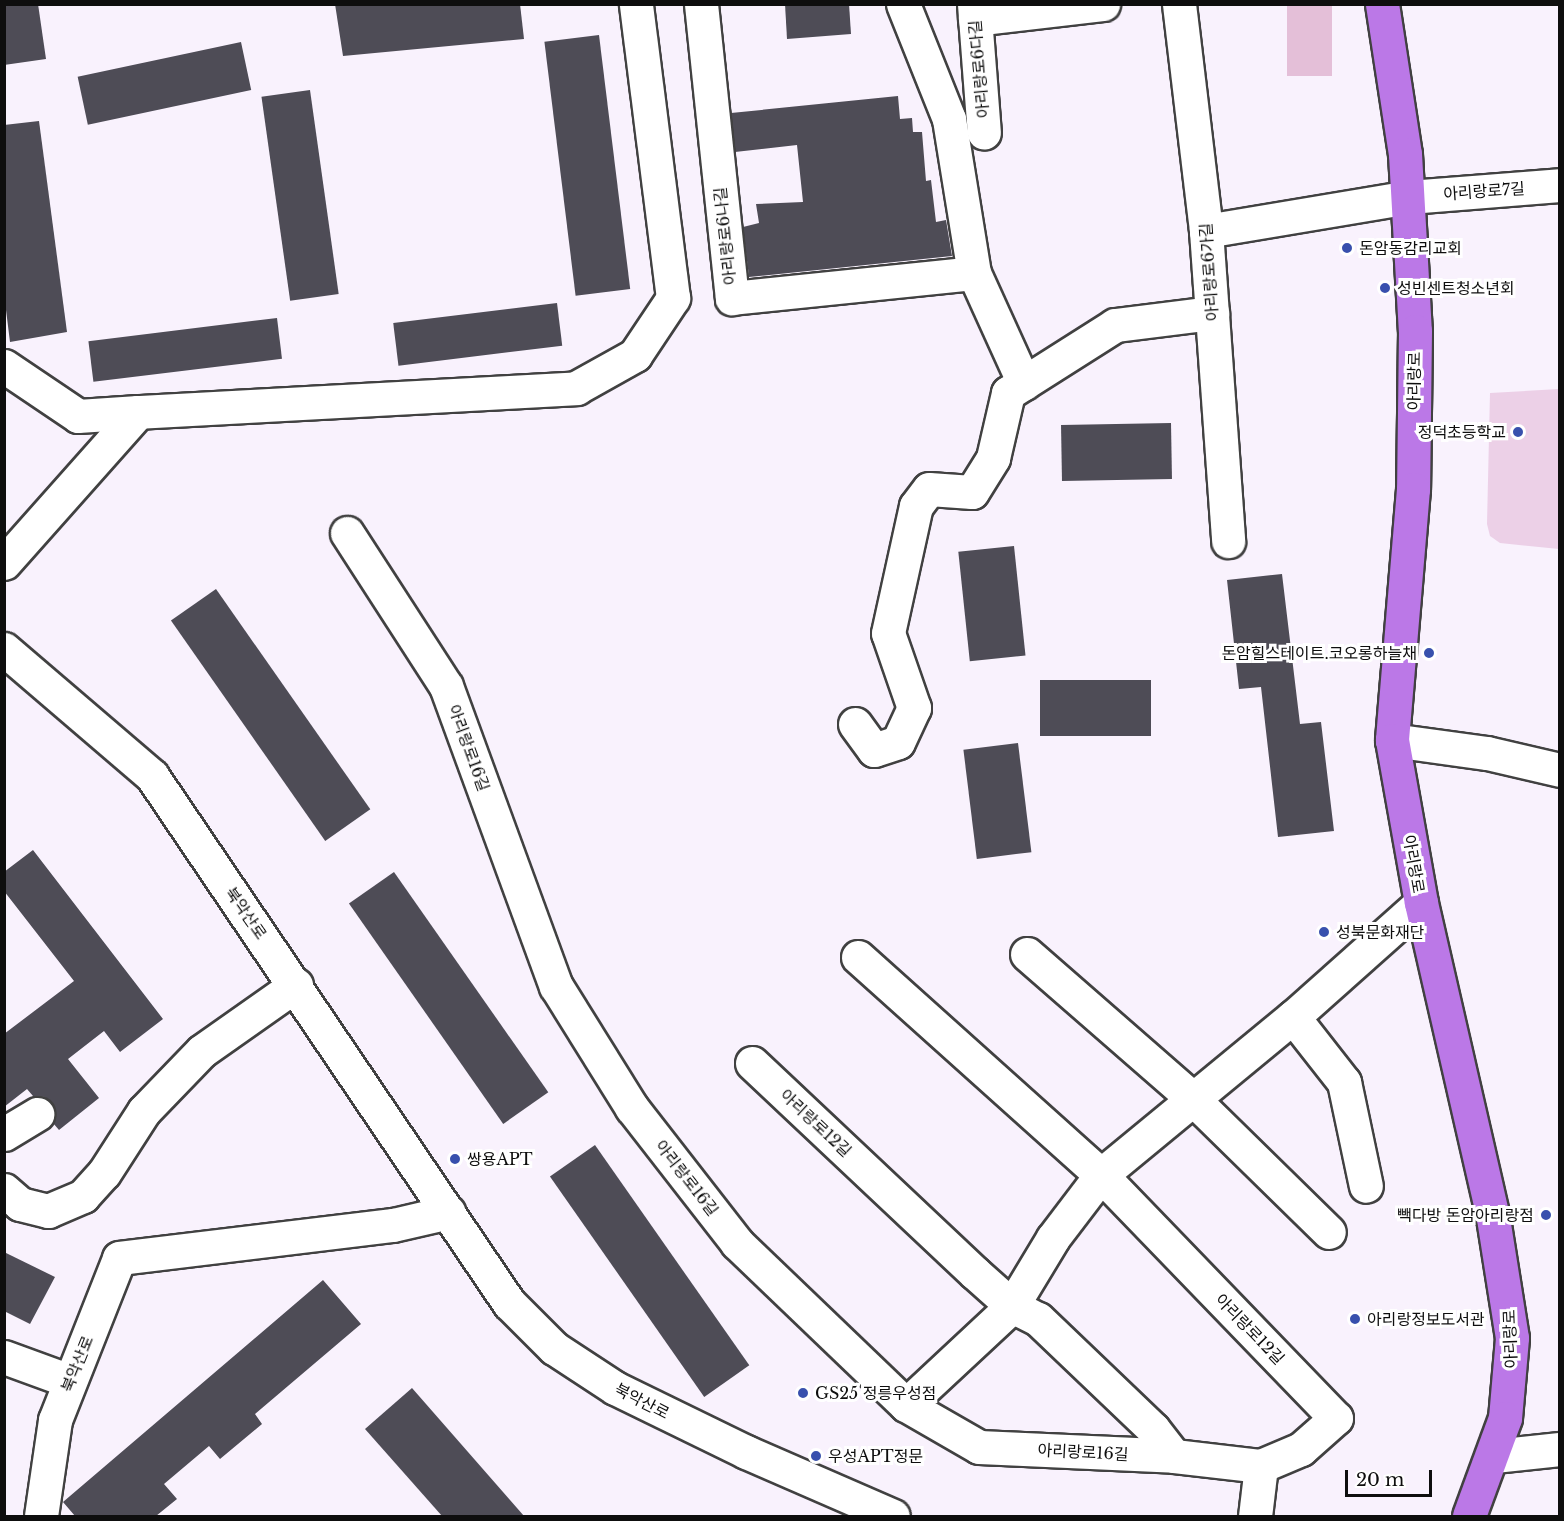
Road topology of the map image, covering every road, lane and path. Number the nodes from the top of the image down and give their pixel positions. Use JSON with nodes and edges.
{"nodes":[{"id":1,"x":636,"y":4,"type":"edge"},
{"id":2,"x":701,"y":4,"type":"edge"},
{"id":3,"x":903,"y":4,"type":"edge"},
{"id":4,"x":1102,"y":4,"type":"edge"},
{"id":5,"x":1179,"y":4,"type":"edge"},
{"id":6,"x":1382,"y":4,"type":"edge"},
{"id":7,"x":974,"y":12,"type":"edge"},
{"id":8,"x":984,"y":133,"type":"dead end"},
{"id":9,"x":1560,"y":185,"type":"edge"},
{"id":10,"x":1409,"y":196,"type":"junction"},
{"id":11,"x":1206,"y":231,"type":"junction"},
{"id":12,"x":974,"y":273,"type":"junction"},
{"id":13,"x":1212,"y":313,"type":"junction"},
{"id":14,"x":4,"y":366,"type":"edge"},
{"id":15,"x":1024,"y":383,"type":"junction"},
{"id":16,"x":138,"y":412,"type":"junction"},
{"id":17,"x":347,"y":533,"type":"dead end"},
{"id":18,"x":1228,"y":541,"type":"dead end"},
{"id":19,"x":4,"y":563,"type":"edge"},
{"id":20,"x":4,"y":649,"type":"edge"},
{"id":21,"x":855,"y":724,"type":"dead end"},
{"id":22,"x":1392,"y":740,"type":"junction"},
{"id":23,"x":1560,"y":770,"type":"edge"},
{"id":24,"x":1421,"y":903,"type":"junction"},
{"id":25,"x":1027,"y":954,"type":"dead end"},
{"id":26,"x":858,"y":957,"type":"dead end"},
{"id":27,"x":296,"y":985,"type":"junction"},
{"id":28,"x":1293,"y":1017,"type":"junction"},
{"id":29,"x":752,"y":1063,"type":"dead end"},
{"id":30,"x":1193,"y":1099,"type":"junction"},
{"id":31,"x":37,"y":1114,"type":"dead end"},
{"id":32,"x":4,"y":1134,"type":"edge"},
{"id":33,"x":1101,"y":1175,"type":"junction"},
{"id":34,"x":1366,"y":1186,"type":"dead end"},
{"id":35,"x":4,"y":1190,"type":"edge"},
{"id":36,"x":449,"y":1212,"type":"junction"},
{"id":37,"x":1329,"y":1232,"type":"dead end"},
{"id":38,"x":1012,"y":1305,"type":"junction"},
{"id":39,"x":4,"y":1357,"type":"edge"},
{"id":40,"x":70,"y":1381,"type":"junction"},
{"id":41,"x":906,"y":1405,"type":"junction"},
{"id":42,"x":1560,"y":1449,"type":"edge"},
{"id":43,"x":1174,"y":1456,"type":"junction"},
{"id":44,"x":1494,"y":1456,"type":"junction"},
{"id":45,"x":1261,"y":1466,"type":"junction"},
{"id":46,"x":41,"y":1516,"type":"edge"},
{"id":47,"x":893,"y":1516,"type":"edge"},
{"id":48,"x":1255,"y":1516,"type":"edge"},
{"id":49,"x":1469,"y":1516,"type":"edge"}],
"edges":[{"from":1,"to":16,"type":"street"},
{"from":2,"to":12,"type":"street","name":"아리랑로6나길"},
{"from":3,"to":12,"type":"street"},
{"from":4,"to":7,"type":"street"},
{"from":5,"to":11,"type":"street","name":"아리랑로6가길"},
{"from":6,"to":10,"type":"main road","name":"아리랑로"},
{"from":7,"to":8,"type":"street","name":"아리랑로6다길"},
{"from":9,"to":10,"type":"street","name":"아리랑로7길"},
{"from":10,"to":11,"type":"street"},
{"from":10,"to":22,"type":"main road","name":"아리랑로"},
{"from":11,"to":13,"type":"street","name":"아리랑로6가길"},
{"from":12,"to":15,"type":"street"},
{"from":13,"to":15,"type":"street"},
{"from":13,"to":18,"type":"street","name":"아리랑로6가길"},
{"from":14,"to":16,"type":"street"},
{"from":15,"to":21,"type":"street"},
{"from":16,"to":19,"type":"street"},
{"from":17,"to":41,"type":"street","name":"아리랑로16길"},
{"from":20,"to":27,"type":"street","name":"북악산로"},
{"from":22,"to":23,"type":"street"},
{"from":22,"to":24,"type":"main road","name":"아리랑로"},
{"from":24,"to":28,"type":"street"},
{"from":24,"to":44,"type":"main road","name":"아리랑로"},
{"from":25,"to":30,"type":"street"},
{"from":26,"to":33,"type":"street","name":"아리랑로12길"},
{"from":27,"to":35,"type":"street"},
{"from":27,"to":36,"type":"street","name":"북악산로"},
{"from":28,"to":30,"type":"street"},
{"from":28,"to":34,"type":"street"},
{"from":29,"to":38,"type":"street","name":"아리랑로12길"},
{"from":30,"to":33,"type":"street"},
{"from":30,"to":37,"type":"street"},
{"from":31,"to":32,"type":"street"},
{"from":33,"to":38,"type":"street"},
{"from":33,"to":45,"type":"street","name":"아리랑로12길"},
{"from":36,"to":40,"type":"street","name":"북악산로"},
{"from":36,"to":47,"type":"street","name":"북악산로"},
{"from":38,"to":41,"type":"street"},
{"from":38,"to":43,"type":"street","name":"아리랑로12길"},
{"from":39,"to":40,"type":"street"},
{"from":40,"to":46,"type":"street","name":"북악산로"},
{"from":41,"to":43,"type":"street","name":"아리랑로16길"},
{"from":42,"to":44,"type":"street"},
{"from":43,"to":45,"type":"street","name":"아리랑로16길"},
{"from":44,"to":49,"type":"main road","name":"아리랑로"},
{"from":45,"to":48,"type":"street"}]}
